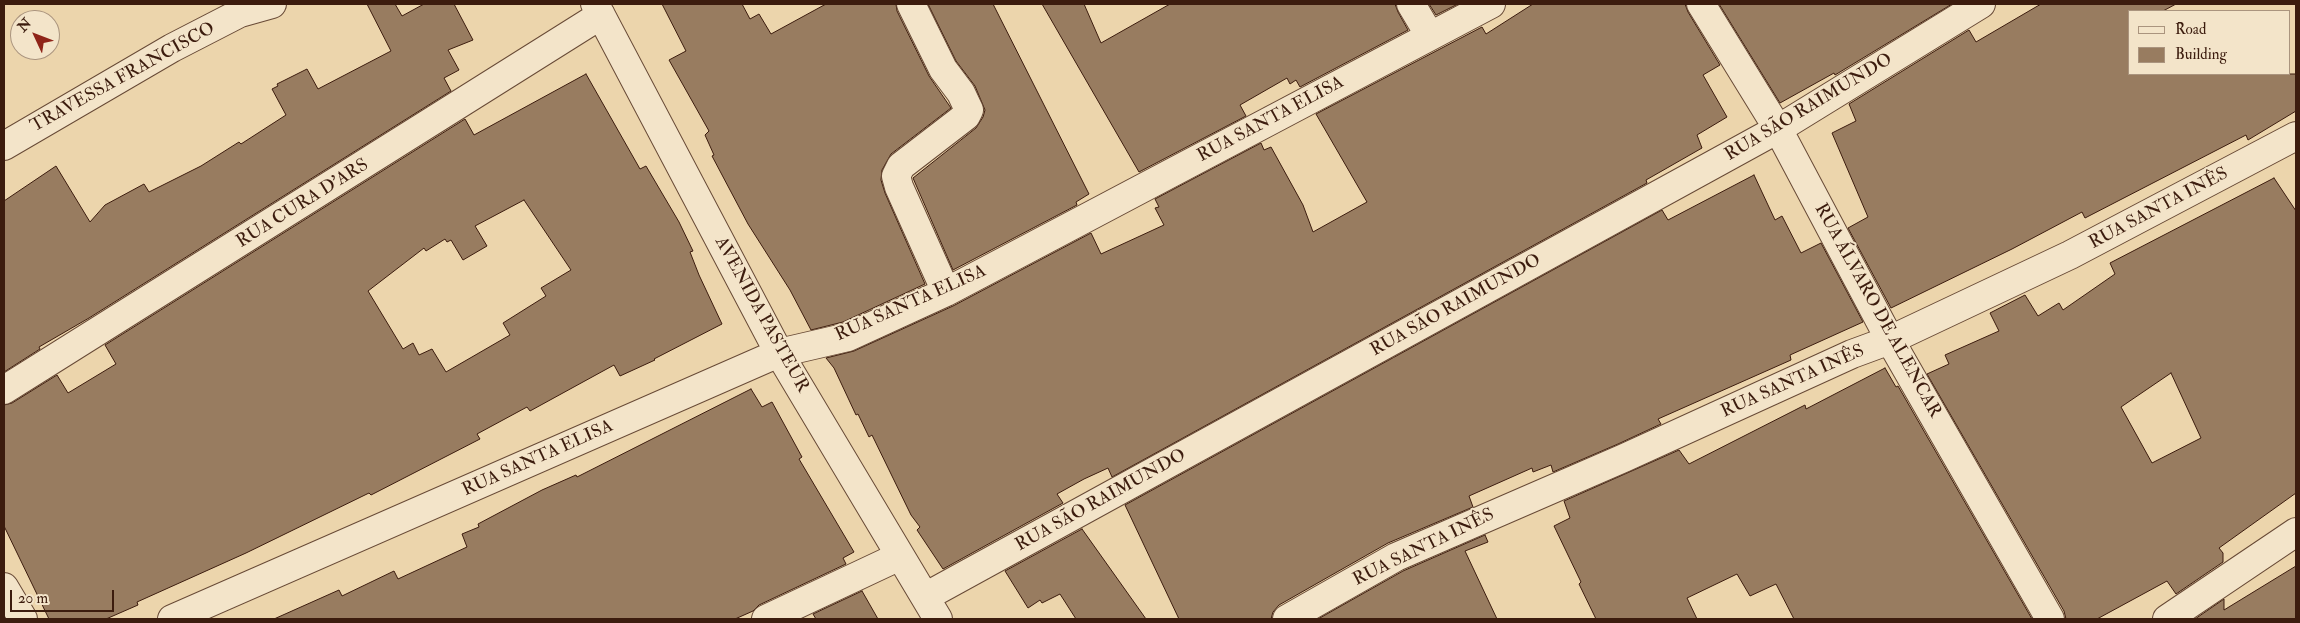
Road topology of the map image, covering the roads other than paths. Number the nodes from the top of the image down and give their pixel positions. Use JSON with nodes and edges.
{"nodes":[{"id":1,"x":272,"y":4,"type":"edge"},
{"id":2,"x":911,"y":4,"type":"edge"},
{"id":3,"x":1411,"y":4,"type":"edge"},
{"id":4,"x":1491,"y":4,"type":"edge"},
{"id":5,"x":1701,"y":4,"type":"edge"},
{"id":6,"x":1981,"y":4,"type":"edge"},
{"id":7,"x":598,"y":10,"type":"edge"},
{"id":8,"x":1430,"y":36,"type":"junction"},
{"id":9,"x":1778,"y":129,"type":"junction"},
{"id":10,"x":2296,"y":136,"type":"edge"},
{"id":11,"x":4,"y":146,"type":"edge"},
{"id":12,"x":946,"y":292,"type":"junction"},
{"id":13,"x":1890,"y":340,"type":"junction"},
{"id":14,"x":779,"y":353,"type":"junction"},
{"id":15,"x":4,"y":390,"type":"edge"},
{"id":16,"x":2296,"y":532,"type":"edge"},
{"id":17,"x":900,"y":556,"type":"junction"},
{"id":18,"x":4,"y":588,"type":"edge"},
{"id":19,"x":932,"y":608,"type":"edge"},
{"id":20,"x":23,"y":619,"type":"edge"},
{"id":21,"x":172,"y":619,"type":"edge"},
{"id":22,"x":766,"y":619,"type":"edge"},
{"id":23,"x":1287,"y":619,"type":"edge"},
{"id":24,"x":2050,"y":619,"type":"edge"},
{"id":25,"x":2167,"y":619,"type":"edge"}],
"edges":[{"from":1,"to":11,"type":"street","name":"TRAVESSA FRANCISCO"},
{"from":2,"to":12,"type":"street"},
{"from":3,"to":8,"type":"street"},
{"from":4,"to":8,"type":"street","name":"RUA SANTA ELISA"},
{"from":5,"to":9,"type":"street","name":"RUA ÁLVARO DE ALENCAR"},
{"from":6,"to":9,"type":"street","name":"RUA SÃO RAIMUNDO"},
{"from":7,"to":14,"type":"street","name":"AVENIDA PASTEUR"},
{"from":7,"to":15,"type":"street","name":"RUA CURA D'ARS"},
{"from":8,"to":12,"type":"street","name":"RUA SANTA ELISA"},
{"from":9,"to":13,"type":"street","name":"RUA ÁLVARO DE ALENCAR"},
{"from":9,"to":19,"type":"street","name":"RUA SÃO RAIMUNDO"},
{"from":10,"to":13,"type":"street","name":"RUA SANTA INÊS"},
{"from":12,"to":14,"type":"street","name":"RUA SANTA ELISA"},
{"from":13,"to":23,"type":"street","name":"RUA SANTA INÊS"},
{"from":13,"to":24,"type":"street","name":"RUA ÁLVARO DE ALENCAR"},
{"from":14,"to":17,"type":"street","name":"AVENIDA PASTEUR"},
{"from":14,"to":21,"type":"street","name":"RUA SANTA ELISA"},
{"from":16,"to":25,"type":"street"},
{"from":17,"to":19,"type":"street","name":"AVENIDA PASTEUR"},
{"from":17,"to":22,"type":"street"},
{"from":18,"to":20,"type":"street"}]}
